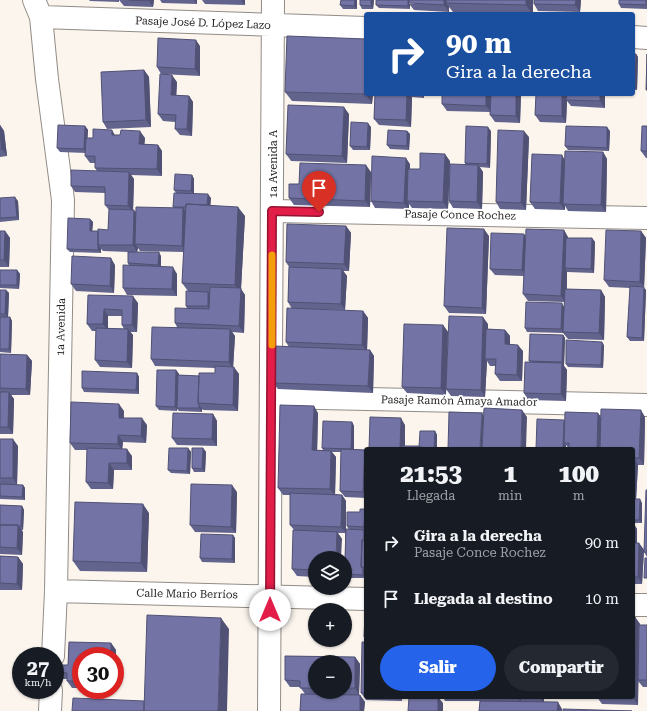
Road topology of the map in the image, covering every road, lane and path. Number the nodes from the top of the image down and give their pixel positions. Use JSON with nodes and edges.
{"nodes":[{"id":1,"x":273,"y":0,"type":"edge"},
{"id":2,"x":38,"y":9,"type":"edge"},
{"id":3,"x":273,"y":25,"type":"junction"},
{"id":4,"x":364,"y":28,"type":"edge"},
{"id":5,"x":635,"y":37,"type":"edge"},
{"id":6,"x":647,"y":38,"type":"edge"},
{"id":7,"x":272,"y":211,"type":"junction"},
{"id":8,"x":647,"y":218,"type":"edge"},
{"id":9,"x":271,"y":398,"type":"junction"},
{"id":10,"x":647,"y":405,"type":"edge"},
{"id":11,"x":56,"y":591,"type":"junction"},
{"id":12,"x":270,"y":596,"type":"junction"},
{"id":13,"x":364,"y":598,"type":"edge"},
{"id":14,"x":635,"y":605,"type":"edge"},
{"id":15,"x":647,"y":605,"type":"edge"},
{"id":16,"x":53,"y":647,"type":"edge"},
{"id":17,"x":51,"y":699,"type":"edge"},
{"id":18,"x":50,"y":711,"type":"edge"},
{"id":19,"x":270,"y":711,"type":"edge"}],
"edges":[{"from":1,"to":3,"type":"street","name":"1a Avenida A"},
{"from":2,"to":3,"type":"street","name":"Pasaje José D. López Lazo"},
{"from":2,"to":11,"type":"street","name":"1a Avenida"},
{"from":3,"to":4,"type":"street","name":"Pasaje José D. López Lazo"},
{"from":3,"to":7,"type":"street","name":"1a Avenida A"},
{"from":5,"to":6,"type":"street"},
{"from":7,"to":8,"type":"street","name":"Pasaje Conce Rochez"},
{"from":7,"to":9,"type":"street","name":"1a Avenida A"},
{"from":9,"to":10,"type":"street","name":"Pasaje Ramón Amaya Amador"},
{"from":9,"to":12,"type":"street","name":"1a Avenida A"},
{"from":11,"to":12,"type":"street","name":"Calle Mario Berríos"},
{"from":11,"to":16,"type":"street","name":"1a Avenida"},
{"from":12,"to":13,"type":"street","name":"Calle Mario Berríos"},
{"from":12,"to":19,"type":"street","name":"1a Avenida A"},
{"from":14,"to":15,"type":"street"},
{"from":17,"to":18,"type":"street"}]}
